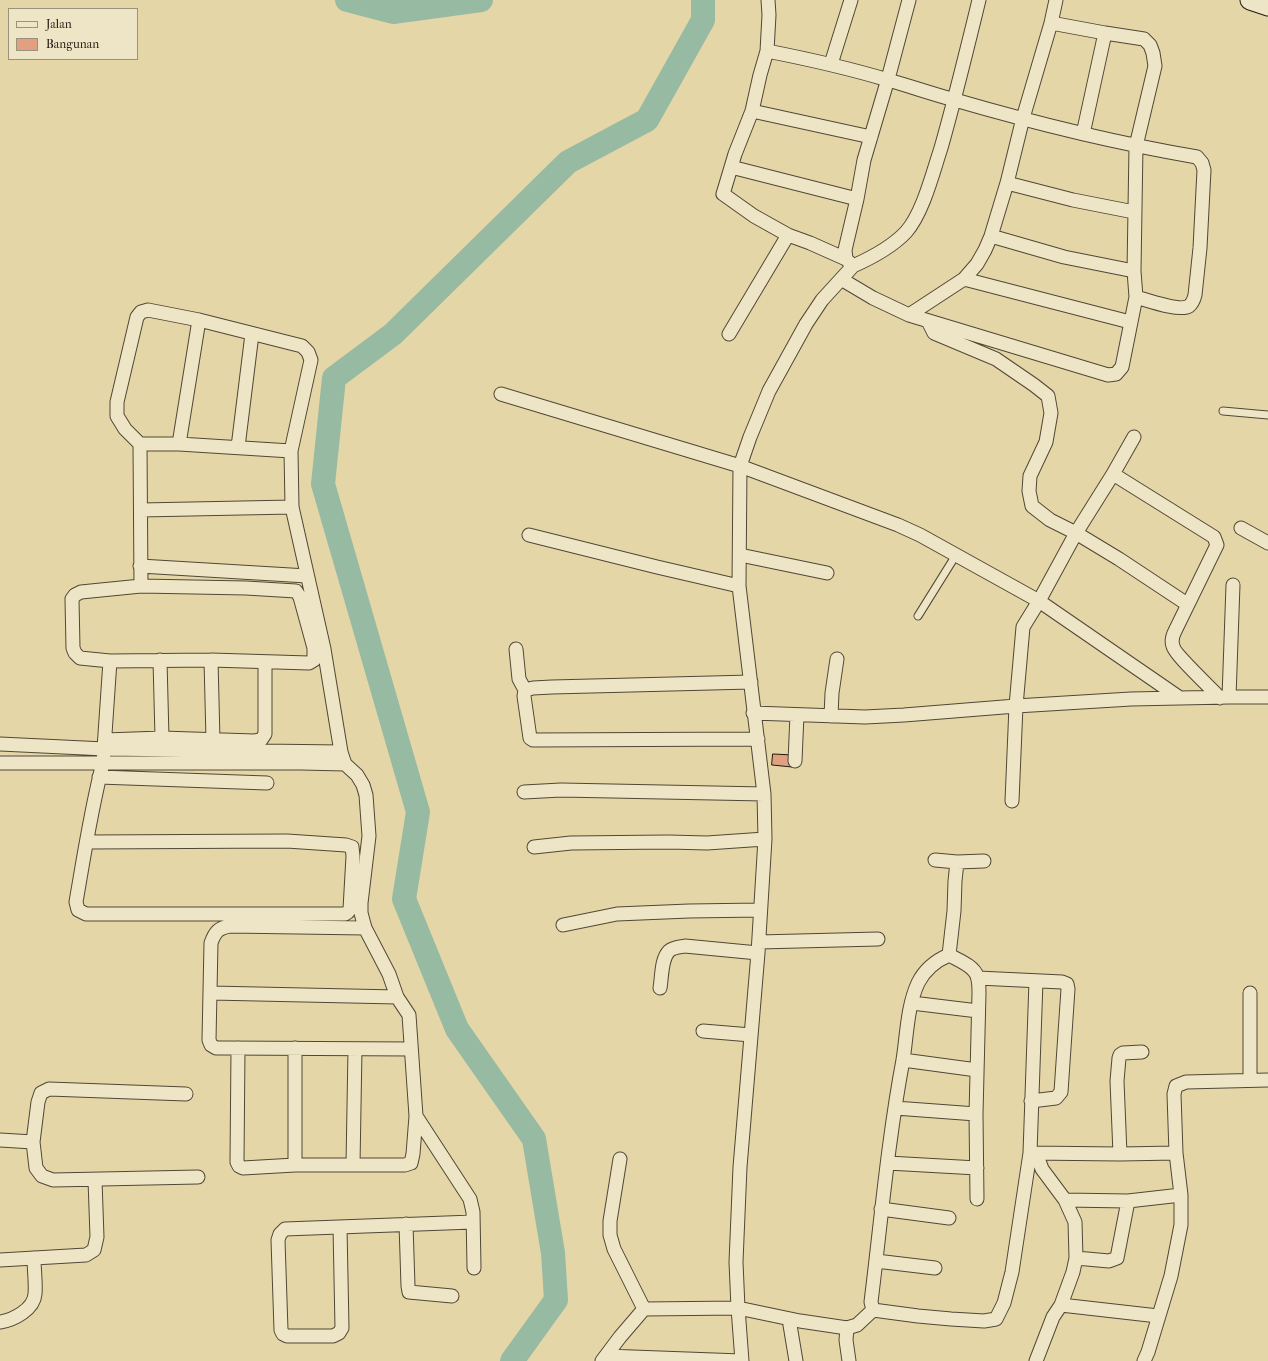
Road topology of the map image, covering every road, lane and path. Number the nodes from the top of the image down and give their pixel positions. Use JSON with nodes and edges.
{"nodes":[{"id":1,"x":768,"y":0,"type":"edge"},
{"id":2,"x":851,"y":0,"type":"edge"},
{"id":3,"x":909,"y":0,"type":"edge"},
{"id":4,"x":980,"y":0,"type":"edge"},
{"id":5,"x":1056,"y":0,"type":"edge"},
{"id":6,"x":1250,"y":0,"type":"edge"},
{"id":7,"x":1268,"y":6,"type":"edge"},
{"id":8,"x":1051,"y":22,"type":"junction"},
{"id":9,"x":1105,"y":33,"type":"junction"},
{"id":10,"x":767,"y":51,"type":"junction"},
{"id":11,"x":831,"y":64,"type":"junction"},
{"id":12,"x":888,"y":80,"type":"junction"},
{"id":13,"x":954,"y":100,"type":"junction"},
{"id":14,"x":752,"y":111,"type":"junction"},
{"id":15,"x":1023,"y":118,"type":"junction"},
{"id":16,"x":1083,"y":134,"type":"junction"},
{"id":17,"x":871,"y":137,"type":"junction"},
{"id":18,"x":1136,"y":146,"type":"junction"},
{"id":19,"x":731,"y":167,"type":"junction"},
{"id":20,"x":1007,"y":183,"type":"junction"},
{"id":21,"x":857,"y":199,"type":"junction"},
{"id":22,"x":1134,"y":212,"type":"junction"},
{"id":23,"x":788,"y":235,"type":"junction"},
{"id":24,"x":991,"y":236,"type":"junction"},
{"id":25,"x":849,"y":263,"type":"junction"},
{"id":26,"x":1134,"y":271,"type":"junction"},
{"id":27,"x":841,"y":279,"type":"junction"},
{"id":28,"x":964,"y":279,"type":"junction"},
{"id":29,"x":1136,"y":297,"type":"junction"},
{"id":30,"x":909,"y":315,"type":"junction"},
{"id":31,"x":198,"y":320,"type":"junction"},
{"id":32,"x":928,"y":321,"type":"junction"},
{"id":33,"x":1130,"y":322,"type":"junction"},
{"id":34,"x":252,"y":334,"type":"junction"},
{"id":35,"x":729,"y":334,"type":"dead end"},
{"id":36,"x":501,"y":394,"type":"dead end"},
{"id":37,"x":1223,"y":411,"type":"dead end"},
{"id":38,"x":1268,"y":414,"type":"edge"},
{"id":39,"x":1134,"y":437,"type":"dead end"},
{"id":40,"x":140,"y":444,"type":"junction"},
{"id":41,"x":179,"y":444,"type":"junction"},
{"id":42,"x":238,"y":447,"type":"junction"},
{"id":43,"x":291,"y":450,"type":"junction"},
{"id":44,"x":740,"y":466,"type":"junction"},
{"id":45,"x":1113,"y":474,"type":"junction"},
{"id":46,"x":292,"y":507,"type":"junction"},
{"id":47,"x":141,"y":510,"type":"junction"},
{"id":48,"x":1241,"y":528,"type":"dead end"},
{"id":49,"x":1076,"y":533,"type":"junction"},
{"id":50,"x":529,"y":535,"type":"dead end"},
{"id":51,"x":1268,"y":543,"type":"edge"},
{"id":52,"x":740,"y":555,"type":"junction"},
{"id":53,"x":956,"y":555,"type":"junction"},
{"id":54,"x":140,"y":566,"type":"junction"},
{"id":55,"x":827,"y":573,"type":"dead end"},
{"id":56,"x":307,"y":576,"type":"junction"},
{"id":57,"x":1233,"y":585,"type":"dead end"},
{"id":58,"x":141,"y":586,"type":"junction"},
{"id":59,"x":739,"y":586,"type":"junction"},
{"id":60,"x":1039,"y":602,"type":"junction"},
{"id":61,"x":1187,"y":604,"type":"junction"},
{"id":62,"x":918,"y":616,"type":"dead end"},
{"id":63,"x":516,"y":649,"type":"dead end"},
{"id":64,"x":837,"y":659,"type":"dead end"},
{"id":65,"x":160,"y":660,"type":"junction"},
{"id":66,"x":210,"y":660,"type":"junction"},
{"id":67,"x":110,"y":661,"type":"junction"},
{"id":68,"x":264,"y":662,"type":"junction"},
{"id":69,"x":751,"y":682,"type":"junction"},
{"id":70,"x":525,"y":690,"type":"junction"},
{"id":71,"x":1224,"y":697,"type":"junction"},
{"id":72,"x":1268,"y":697,"type":"edge"},
{"id":73,"x":1180,"y":698,"type":"junction"},
{"id":74,"x":1016,"y":706,"type":"junction"},
{"id":75,"x":754,"y":713,"type":"junction"},
{"id":76,"x":797,"y":715,"type":"junction"},
{"id":77,"x":831,"y":716,"type":"junction"},
{"id":78,"x":162,"y":738,"type":"junction"},
{"id":79,"x":758,"y":739,"type":"junction"},
{"id":80,"x":213,"y":740,"type":"junction"},
{"id":81,"x":0,"y":744,"type":"edge"},
{"id":82,"x":105,"y":745,"type":"junction"},
{"id":83,"x":76,"y":748,"type":"junction"},
{"id":84,"x":343,"y":758,"type":"junction"},
{"id":85,"x":795,"y":761,"type":"dead end"},
{"id":86,"x":0,"y":763,"type":"edge"},
{"id":87,"x":75,"y":763,"type":"junction"},
{"id":88,"x":103,"y":763,"type":"junction"},
{"id":89,"x":100,"y":777,"type":"junction"},
{"id":90,"x":267,"y":783,"type":"dead end"},
{"id":91,"x":524,"y":792,"type":"dead end"},
{"id":92,"x":764,"y":794,"type":"junction"},
{"id":93,"x":1012,"y":801,"type":"dead end"},
{"id":94,"x":765,"y":839,"type":"junction"},
{"id":95,"x":87,"y":842,"type":"junction"},
{"id":96,"x":534,"y":847,"type":"dead end"},
{"id":97,"x":935,"y":860,"type":"dead end"},
{"id":98,"x":984,"y":861,"type":"dead end"},
{"id":99,"x":957,"y":862,"type":"junction"},
{"id":100,"x":760,"y":910,"type":"junction"},
{"id":101,"x":563,"y":925,"type":"dead end"},
{"id":102,"x":365,"y":928,"type":"junction"},
{"id":103,"x":878,"y":939,"type":"dead end"},
{"id":104,"x":758,"y":947,"type":"junction"},
{"id":105,"x":949,"y":955,"type":"junction"},
{"id":106,"x":978,"y":978,"type":"junction"},
{"id":107,"x":1036,"y":981,"type":"junction"},
{"id":108,"x":660,"y":988,"type":"dead end"},
{"id":109,"x":211,"y":993,"type":"junction"},
{"id":110,"x":1250,"y":993,"type":"dead end"},
{"id":111,"x":397,"y":997,"type":"junction"},
{"id":112,"x":912,"y":1003,"type":"junction"},
{"id":113,"x":978,"y":1011,"type":"junction"},
{"id":114,"x":703,"y":1031,"type":"dead end"},
{"id":115,"x":751,"y":1035,"type":"junction"},
{"id":116,"x":238,"y":1048,"type":"junction"},
{"id":117,"x":295,"y":1048,"type":"junction"},
{"id":118,"x":355,"y":1049,"type":"junction"},
{"id":119,"x":411,"y":1049,"type":"junction"},
{"id":120,"x":1142,"y":1052,"type":"dead end"},
{"id":121,"x":903,"y":1060,"type":"junction"},
{"id":122,"x":978,"y":1070,"type":"junction"},
{"id":123,"x":1250,"y":1080,"type":"junction"},
{"id":124,"x":1268,"y":1080,"type":"edge"},
{"id":125,"x":186,"y":1094,"type":"dead end"},
{"id":126,"x":1031,"y":1101,"type":"junction"},
{"id":127,"x":895,"y":1108,"type":"junction"},
{"id":128,"x":976,"y":1114,"type":"junction"},
{"id":129,"x":416,"y":1116,"type":"junction"},
{"id":130,"x":0,"y":1140,"type":"edge"},
{"id":131,"x":33,"y":1142,"type":"junction"},
{"id":132,"x":1033,"y":1153,"type":"junction"},
{"id":133,"x":1176,"y":1153,"type":"junction"},
{"id":134,"x":1120,"y":1154,"type":"junction"},
{"id":135,"x":620,"y":1159,"type":"dead end"},
{"id":136,"x":888,"y":1163,"type":"junction"},
{"id":137,"x":295,"y":1165,"type":"junction"},
{"id":138,"x":353,"y":1165,"type":"junction"},
{"id":139,"x":977,"y":1168,"type":"junction"},
{"id":140,"x":198,"y":1176,"type":"dead end"},
{"id":141,"x":95,"y":1180,"type":"junction"},
{"id":142,"x":1181,"y":1195,"type":"junction"},
{"id":143,"x":977,"y":1199,"type":"dead end"},
{"id":144,"x":1065,"y":1200,"type":"junction"},
{"id":145,"x":1128,"y":1201,"type":"junction"},
{"id":146,"x":882,"y":1209,"type":"junction"},
{"id":147,"x":949,"y":1218,"type":"dead end"},
{"id":148,"x":473,"y":1222,"type":"junction"},
{"id":149,"x":406,"y":1224,"type":"junction"},
{"id":150,"x":340,"y":1227,"type":"junction"},
{"id":151,"x":34,"y":1258,"type":"junction"},
{"id":152,"x":1076,"y":1258,"type":"junction"},
{"id":153,"x":0,"y":1260,"type":"edge"},
{"id":154,"x":876,"y":1261,"type":"junction"},
{"id":155,"x":474,"y":1268,"type":"dead end"},
{"id":156,"x":935,"y":1268,"type":"dead end"},
{"id":157,"x":452,"y":1296,"type":"dead end"},
{"id":158,"x":1061,"y":1305,"type":"junction"},
{"id":159,"x":738,"y":1308,"type":"junction"},
{"id":160,"x":644,"y":1309,"type":"junction"},
{"id":161,"x":873,"y":1310,"type":"junction"},
{"id":162,"x":1158,"y":1316,"type":"junction"},
{"id":163,"x":789,"y":1318,"type":"junction"},
{"id":164,"x":0,"y":1322,"type":"edge"},
{"id":165,"x":847,"y":1328,"type":"junction"},
{"id":166,"x":604,"y":1359,"type":"edge"},
{"id":167,"x":742,"y":1361,"type":"edge"},
{"id":168,"x":796,"y":1361,"type":"edge"},
{"id":169,"x":849,"y":1361,"type":"edge"},
{"id":170,"x":1037,"y":1361,"type":"edge"},
{"id":171,"x":1144,"y":1361,"type":"edge"}],
"edges":[{"from":1,"to":10,"type":"street"},
{"from":2,"to":11,"type":"street"},
{"from":3,"to":12,"type":"street"},
{"from":4,"to":13,"type":"street"},
{"from":5,"to":8,"type":"street"},
{"from":6,"to":7,"type":"street"},
{"from":8,"to":9,"type":"street"},
{"from":8,"to":15,"type":"street"},
{"from":9,"to":16,"type":"street"},
{"from":9,"to":18,"type":"street"},
{"from":10,"to":11,"type":"street"},
{"from":10,"to":14,"type":"street"},
{"from":11,"to":12,"type":"street"},
{"from":12,"to":13,"type":"street"},
{"from":12,"to":17,"type":"street"},
{"from":13,"to":15,"type":"street"},
{"from":13,"to":25,"type":"street"},
{"from":14,"to":17,"type":"street"},
{"from":14,"to":19,"type":"street"},
{"from":15,"to":16,"type":"street"},
{"from":15,"to":20,"type":"street"},
{"from":16,"to":18,"type":"street"},
{"from":17,"to":21,"type":"street"},
{"from":18,"to":22,"type":"street"},
{"from":18,"to":29,"type":"street"},
{"from":19,"to":21,"type":"street"},
{"from":19,"to":23,"type":"street"},
{"from":20,"to":22,"type":"street"},
{"from":20,"to":24,"type":"street"},
{"from":21,"to":25,"type":"street"},
{"from":22,"to":26,"type":"street"},
{"from":23,"to":25,"type":"street"},
{"from":23,"to":35,"type":"street"},
{"from":24,"to":26,"type":"street"},
{"from":24,"to":28,"type":"street"},
{"from":25,"to":27,"type":"street"},
{"from":26,"to":29,"type":"street"},
{"from":27,"to":30,"type":"street"},
{"from":27,"to":44,"type":"street"},
{"from":28,"to":30,"type":"street"},
{"from":28,"to":33,"type":"street"},
{"from":29,"to":33,"type":"street"},
{"from":30,"to":32,"type":"street"},
{"from":31,"to":34,"type":"street"},
{"from":31,"to":40,"type":"street"},
{"from":31,"to":41,"type":"street"},
{"from":32,"to":33,"type":"street"},
{"from":32,"to":49,"type":"street"},
{"from":34,"to":42,"type":"street"},
{"from":34,"to":43,"type":"street"},
{"from":36,"to":44,"type":"street"},
{"from":37,"to":38,"type":"lane"},
{"from":39,"to":45,"type":"street"},
{"from":40,"to":41,"type":"street"},
{"from":40,"to":47,"type":"street"},
{"from":41,"to":42,"type":"street"},
{"from":42,"to":43,"type":"street"},
{"from":43,"to":46,"type":"street"},
{"from":44,"to":52,"type":"street"},
{"from":44,"to":53,"type":"street"},
{"from":45,"to":49,"type":"street"},
{"from":45,"to":61,"type":"street"},
{"from":46,"to":47,"type":"street"},
{"from":46,"to":56,"type":"street"},
{"from":47,"to":54,"type":"street"},
{"from":48,"to":51,"type":"street"},
{"from":49,"to":60,"type":"street"},
{"from":49,"to":61,"type":"street"},
{"from":50,"to":59,"type":"street"},
{"from":52,"to":55,"type":"street"},
{"from":52,"to":59,"type":"street"},
{"from":53,"to":60,"type":"street"},
{"from":53,"to":62,"type":"lane"},
{"from":54,"to":56,"type":"street"},
{"from":54,"to":58,"type":"street"},
{"from":56,"to":84,"type":"street"},
{"from":57,"to":71,"type":"street"},
{"from":58,"to":67,"type":"street"},
{"from":58,"to":68,"type":"street"},
{"from":59,"to":69,"type":"street"},
{"from":60,"to":73,"type":"street"},
{"from":60,"to":74,"type":"street"},
{"from":61,"to":71,"type":"street"},
{"from":63,"to":70,"type":"street"},
{"from":64,"to":77,"type":"street"},
{"from":65,"to":66,"type":"street"},
{"from":65,"to":67,"type":"street"},
{"from":65,"to":78,"type":"street"},
{"from":66,"to":68,"type":"street"},
{"from":66,"to":80,"type":"street"},
{"from":67,"to":82,"type":"street"},
{"from":68,"to":80,"type":"street"},
{"from":69,"to":70,"type":"street"},
{"from":69,"to":75,"type":"street"},
{"from":70,"to":79,"type":"street"},
{"from":71,"to":72,"type":"street"},
{"from":71,"to":73,"type":"street"},
{"from":73,"to":74,"type":"street"},
{"from":74,"to":77,"type":"street"},
{"from":74,"to":93,"type":"street"},
{"from":75,"to":76,"type":"street"},
{"from":75,"to":79,"type":"street"},
{"from":76,"to":77,"type":"street"},
{"from":76,"to":85,"type":"street"},
{"from":78,"to":80,"type":"street"},
{"from":78,"to":82,"type":"street"},
{"from":79,"to":92,"type":"street"},
{"from":81,"to":83,"type":"street"},
{"from":82,"to":83,"type":"street"},
{"from":82,"to":84,"type":"street"},
{"from":82,"to":88,"type":"street"},
{"from":83,"to":87,"type":"street"},
{"from":84,"to":88,"type":"street"},
{"from":84,"to":102,"type":"street"},
{"from":86,"to":87,"type":"street"},
{"from":87,"to":88,"type":"street"},
{"from":88,"to":89,"type":"street"},
{"from":89,"to":90,"type":"street"},
{"from":89,"to":95,"type":"street"},
{"from":91,"to":92,"type":"street"},
{"from":92,"to":94,"type":"street"},
{"from":94,"to":96,"type":"street"},
{"from":94,"to":100,"type":"street"},
{"from":95,"to":95,"type":"street"},
{"from":97,"to":99,"type":"street"},
{"from":98,"to":99,"type":"street"},
{"from":99,"to":105,"type":"street"},
{"from":100,"to":101,"type":"street"},
{"from":100,"to":104,"type":"street"},
{"from":102,"to":109,"type":"street"},
{"from":102,"to":111,"type":"street"},
{"from":103,"to":104,"type":"street"},
{"from":104,"to":108,"type":"street"},
{"from":104,"to":115,"type":"street"},
{"from":105,"to":106,"type":"street"},
{"from":105,"to":112,"type":"street"},
{"from":106,"to":107,"type":"street"},
{"from":106,"to":113,"type":"street"},
{"from":107,"to":126,"type":"street"},
{"from":107,"to":126,"type":"street"},
{"from":109,"to":111,"type":"street"},
{"from":109,"to":116,"type":"street"},
{"from":110,"to":123,"type":"street"},
{"from":111,"to":119,"type":"street"},
{"from":112,"to":113,"type":"street"},
{"from":112,"to":121,"type":"street"},
{"from":113,"to":122,"type":"street"},
{"from":114,"to":115,"type":"street"},
{"from":115,"to":159,"type":"street"},
{"from":116,"to":117,"type":"street"},
{"from":116,"to":137,"type":"street"},
{"from":117,"to":118,"type":"street"},
{"from":117,"to":137,"type":"street"},
{"from":118,"to":119,"type":"street"},
{"from":118,"to":138,"type":"street"},
{"from":119,"to":129,"type":"street"},
{"from":120,"to":134,"type":"street"},
{"from":121,"to":122,"type":"street"},
{"from":121,"to":127,"type":"street"},
{"from":122,"to":128,"type":"street"},
{"from":123,"to":124,"type":"street"},
{"from":123,"to":133,"type":"street"},
{"from":125,"to":131,"type":"street"},
{"from":126,"to":132,"type":"street"},
{"from":127,"to":128,"type":"street"},
{"from":127,"to":136,"type":"street"},
{"from":128,"to":139,"type":"street"},
{"from":129,"to":138,"type":"street"},
{"from":129,"to":148,"type":"street"},
{"from":130,"to":131,"type":"street"},
{"from":131,"to":141,"type":"street"},
{"from":132,"to":134,"type":"street"},
{"from":132,"to":144,"type":"street"},
{"from":132,"to":161,"type":"street"},
{"from":133,"to":134,"type":"street"},
{"from":133,"to":142,"type":"street"},
{"from":135,"to":160,"type":"street"},
{"from":136,"to":139,"type":"street"},
{"from":136,"to":146,"type":"street"},
{"from":137,"to":138,"type":"street"},
{"from":139,"to":143,"type":"street"},
{"from":140,"to":141,"type":"street"},
{"from":141,"to":151,"type":"street"},
{"from":142,"to":145,"type":"street"},
{"from":142,"to":162,"type":"street"},
{"from":144,"to":145,"type":"street"},
{"from":144,"to":152,"type":"street"},
{"from":145,"to":152,"type":"street"},
{"from":146,"to":147,"type":"street"},
{"from":146,"to":154,"type":"street"},
{"from":148,"to":149,"type":"street"},
{"from":148,"to":155,"type":"street"},
{"from":149,"to":150,"type":"street"},
{"from":149,"to":157,"type":"street"},
{"from":150,"to":150,"type":"street"},
{"from":151,"to":153,"type":"street"},
{"from":151,"to":164,"type":"street"},
{"from":152,"to":158,"type":"street"},
{"from":154,"to":156,"type":"street"},
{"from":154,"to":161,"type":"street"},
{"from":158,"to":162,"type":"street"},
{"from":158,"to":170,"type":"street"},
{"from":159,"to":160,"type":"street"},
{"from":159,"to":163,"type":"street"},
{"from":159,"to":167,"type":"street"},
{"from":160,"to":166,"type":"street"},
{"from":161,"to":165,"type":"street"},
{"from":162,"to":171,"type":"street"},
{"from":163,"to":165,"type":"street"},
{"from":163,"to":168,"type":"street"},
{"from":165,"to":169,"type":"street"},
{"from":166,"to":167,"type":"street"}]}
